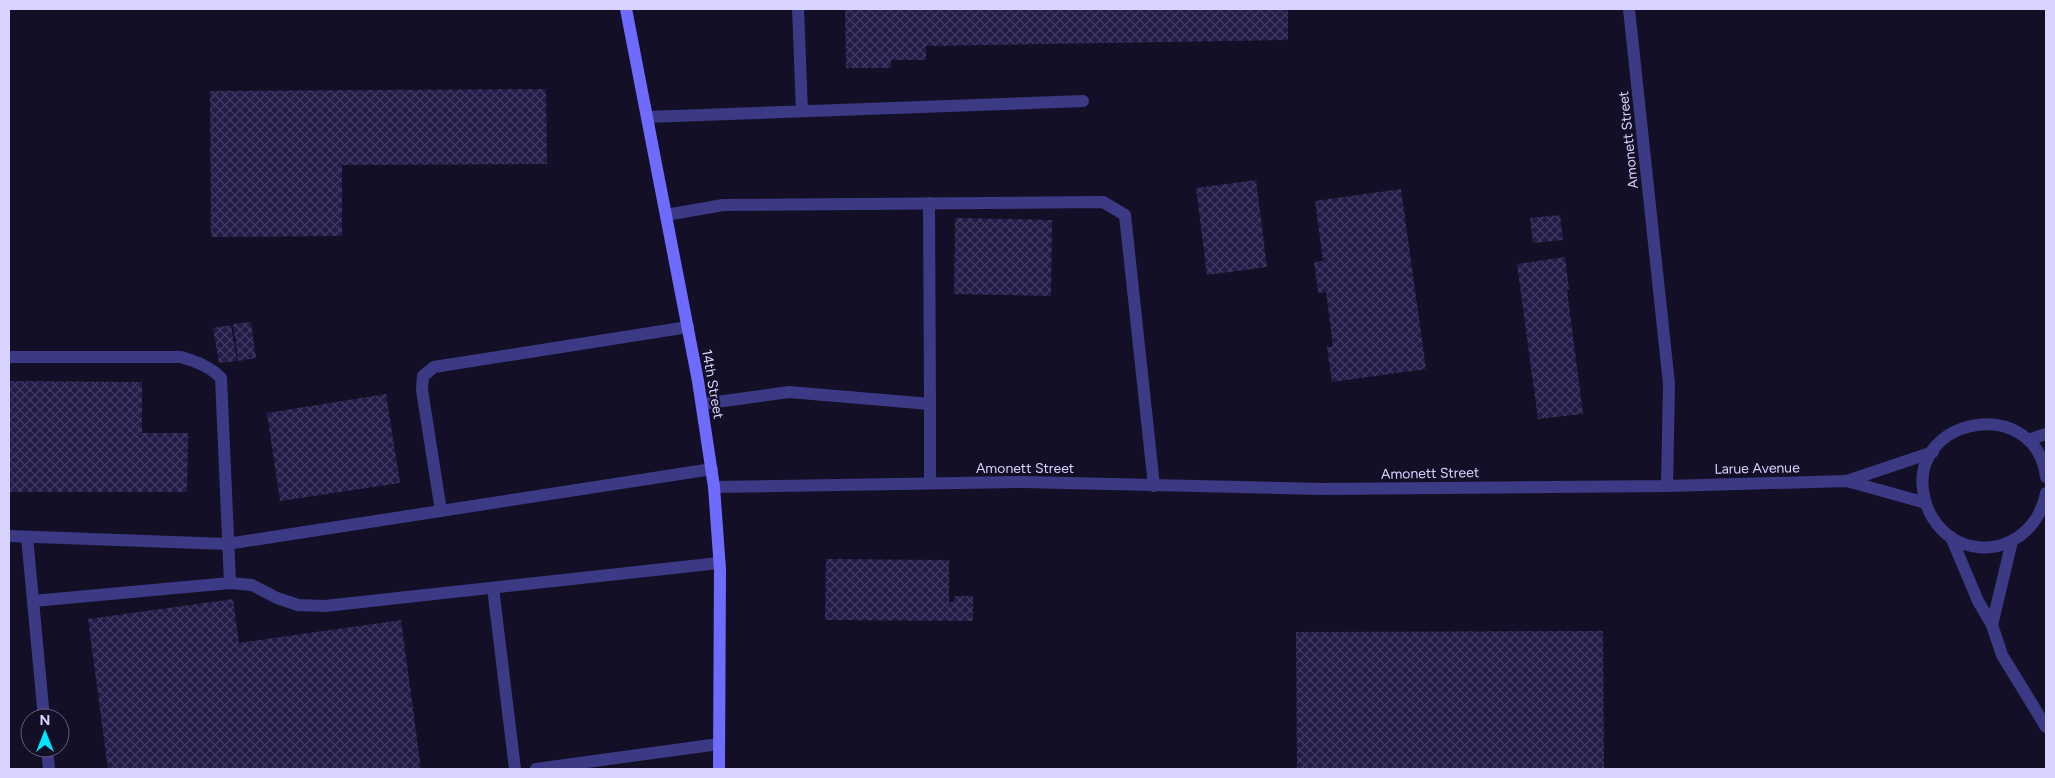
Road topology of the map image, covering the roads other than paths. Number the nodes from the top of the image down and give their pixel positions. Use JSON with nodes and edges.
{"nodes":[{"id":1,"x":626,"y":9,"type":"edge"},
{"id":2,"x":798,"y":9,"type":"edge"},
{"id":3,"x":1629,"y":9,"type":"edge"},
{"id":4,"x":1083,"y":101,"type":"dead end"},
{"id":5,"x":802,"y":112,"type":"junction"},
{"id":6,"x":647,"y":117,"type":"junction"},
{"id":7,"x":928,"y":203,"type":"junction"},
{"id":8,"x":666,"y":215,"type":"junction"},
{"id":9,"x":688,"y":328,"type":"junction"},
{"id":10,"x":9,"y":357,"type":"edge"},
{"id":11,"x":702,"y":404,"type":"junction"},
{"id":12,"x":930,"y":404,"type":"junction"},
{"id":13,"x":2046,"y":434,"type":"edge"},
{"id":14,"x":2028,"y":440,"type":"junction"},
{"id":15,"x":1932,"y":452,"type":"junction"},
{"id":16,"x":712,"y":469,"type":"junction"},
{"id":17,"x":2046,"y":477,"type":"edge"},
{"id":18,"x":1847,"y":481,"type":"junction"},
{"id":19,"x":930,"y":483,"type":"junction"},
{"id":20,"x":1154,"y":486,"type":"junction"},
{"id":21,"x":1667,"y":486,"type":"junction"},
{"id":22,"x":714,"y":487,"type":"junction"},
{"id":23,"x":2046,"y":493,"type":"edge"},
{"id":24,"x":1926,"y":503,"type":"junction"},
{"id":25,"x":441,"y":511,"type":"junction"},
{"id":26,"x":9,"y":536,"type":"edge"},
{"id":27,"x":27,"y":537,"type":"junction"},
{"id":28,"x":1951,"y":537,"type":"junction"},
{"id":29,"x":2012,"y":541,"type":"junction"},
{"id":30,"x":227,"y":544,"type":"junction"},
{"id":31,"x":719,"y":564,"type":"junction"},
{"id":32,"x":230,"y":583,"type":"junction"},
{"id":33,"x":493,"y":588,"type":"junction"},
{"id":34,"x":33,"y":601,"type":"junction"},
{"id":35,"x":1992,"y":625,"type":"junction"},
{"id":36,"x":43,"y":708,"type":"edge"},
{"id":37,"x":2046,"y":727,"type":"edge"},
{"id":38,"x":719,"y":744,"type":"junction"},
{"id":39,"x":515,"y":769,"type":"edge"},
{"id":40,"x":536,"y":769,"type":"edge"},
{"id":41,"x":719,"y":769,"type":"edge"}],
"edges":[{"from":1,"to":6,"type":"street","name":"14th Street"},
{"from":2,"to":5,"type":"street"},
{"from":3,"to":21,"type":"street","name":"Amonett Street"},
{"from":4,"to":5,"type":"street"},
{"from":5,"to":6,"type":"street"},
{"from":6,"to":8,"type":"street","name":"14th Street"},
{"from":7,"to":8,"type":"street"},
{"from":7,"to":12,"type":"street"},
{"from":7,"to":20,"type":"street"},
{"from":8,"to":9,"type":"street","name":"14th Street"},
{"from":9,"to":11,"type":"street","name":"14th Street"},
{"from":9,"to":25,"type":"street"},
{"from":10,"to":30,"type":"street"},
{"from":11,"to":12,"type":"street"},
{"from":11,"to":16,"type":"street","name":"14th Street"},
{"from":12,"to":19,"type":"street"},
{"from":13,"to":14,"type":"street"},
{"from":14,"to":15,"type":"street"},
{"from":14,"to":17,"type":"street"},
{"from":15,"to":18,"type":"street","name":"Larue Avenue"},
{"from":15,"to":24,"type":"street"},
{"from":16,"to":22,"type":"street","name":"14th Street"},
{"from":16,"to":25,"type":"street"},
{"from":18,"to":21,"type":"street","name":"Larue Avenue"},
{"from":18,"to":24,"type":"street","name":"Larue Avenue"},
{"from":19,"to":20,"type":"street","name":"Amonett Street"},
{"from":19,"to":22,"type":"street","name":"Amonett Street"},
{"from":20,"to":21,"type":"street","name":"Amonett Street"},
{"from":22,"to":31,"type":"street","name":"14th Street"},
{"from":23,"to":29,"type":"street"},
{"from":24,"to":28,"type":"street"},
{"from":25,"to":30,"type":"street"},
{"from":26,"to":27,"type":"street"},
{"from":27,"to":30,"type":"street"},
{"from":27,"to":34,"type":"street"},
{"from":28,"to":29,"type":"street"},
{"from":28,"to":35,"type":"street"},
{"from":29,"to":35,"type":"street"},
{"from":30,"to":32,"type":"street"},
{"from":31,"to":33,"type":"street"},
{"from":31,"to":38,"type":"street","name":"14th Street"},
{"from":32,"to":33,"type":"street"},
{"from":32,"to":34,"type":"street"},
{"from":33,"to":39,"type":"street"},
{"from":34,"to":36,"type":"street"},
{"from":35,"to":37,"type":"street"},
{"from":38,"to":40,"type":"street"},
{"from":38,"to":41,"type":"street","name":"14th Street"}]}
